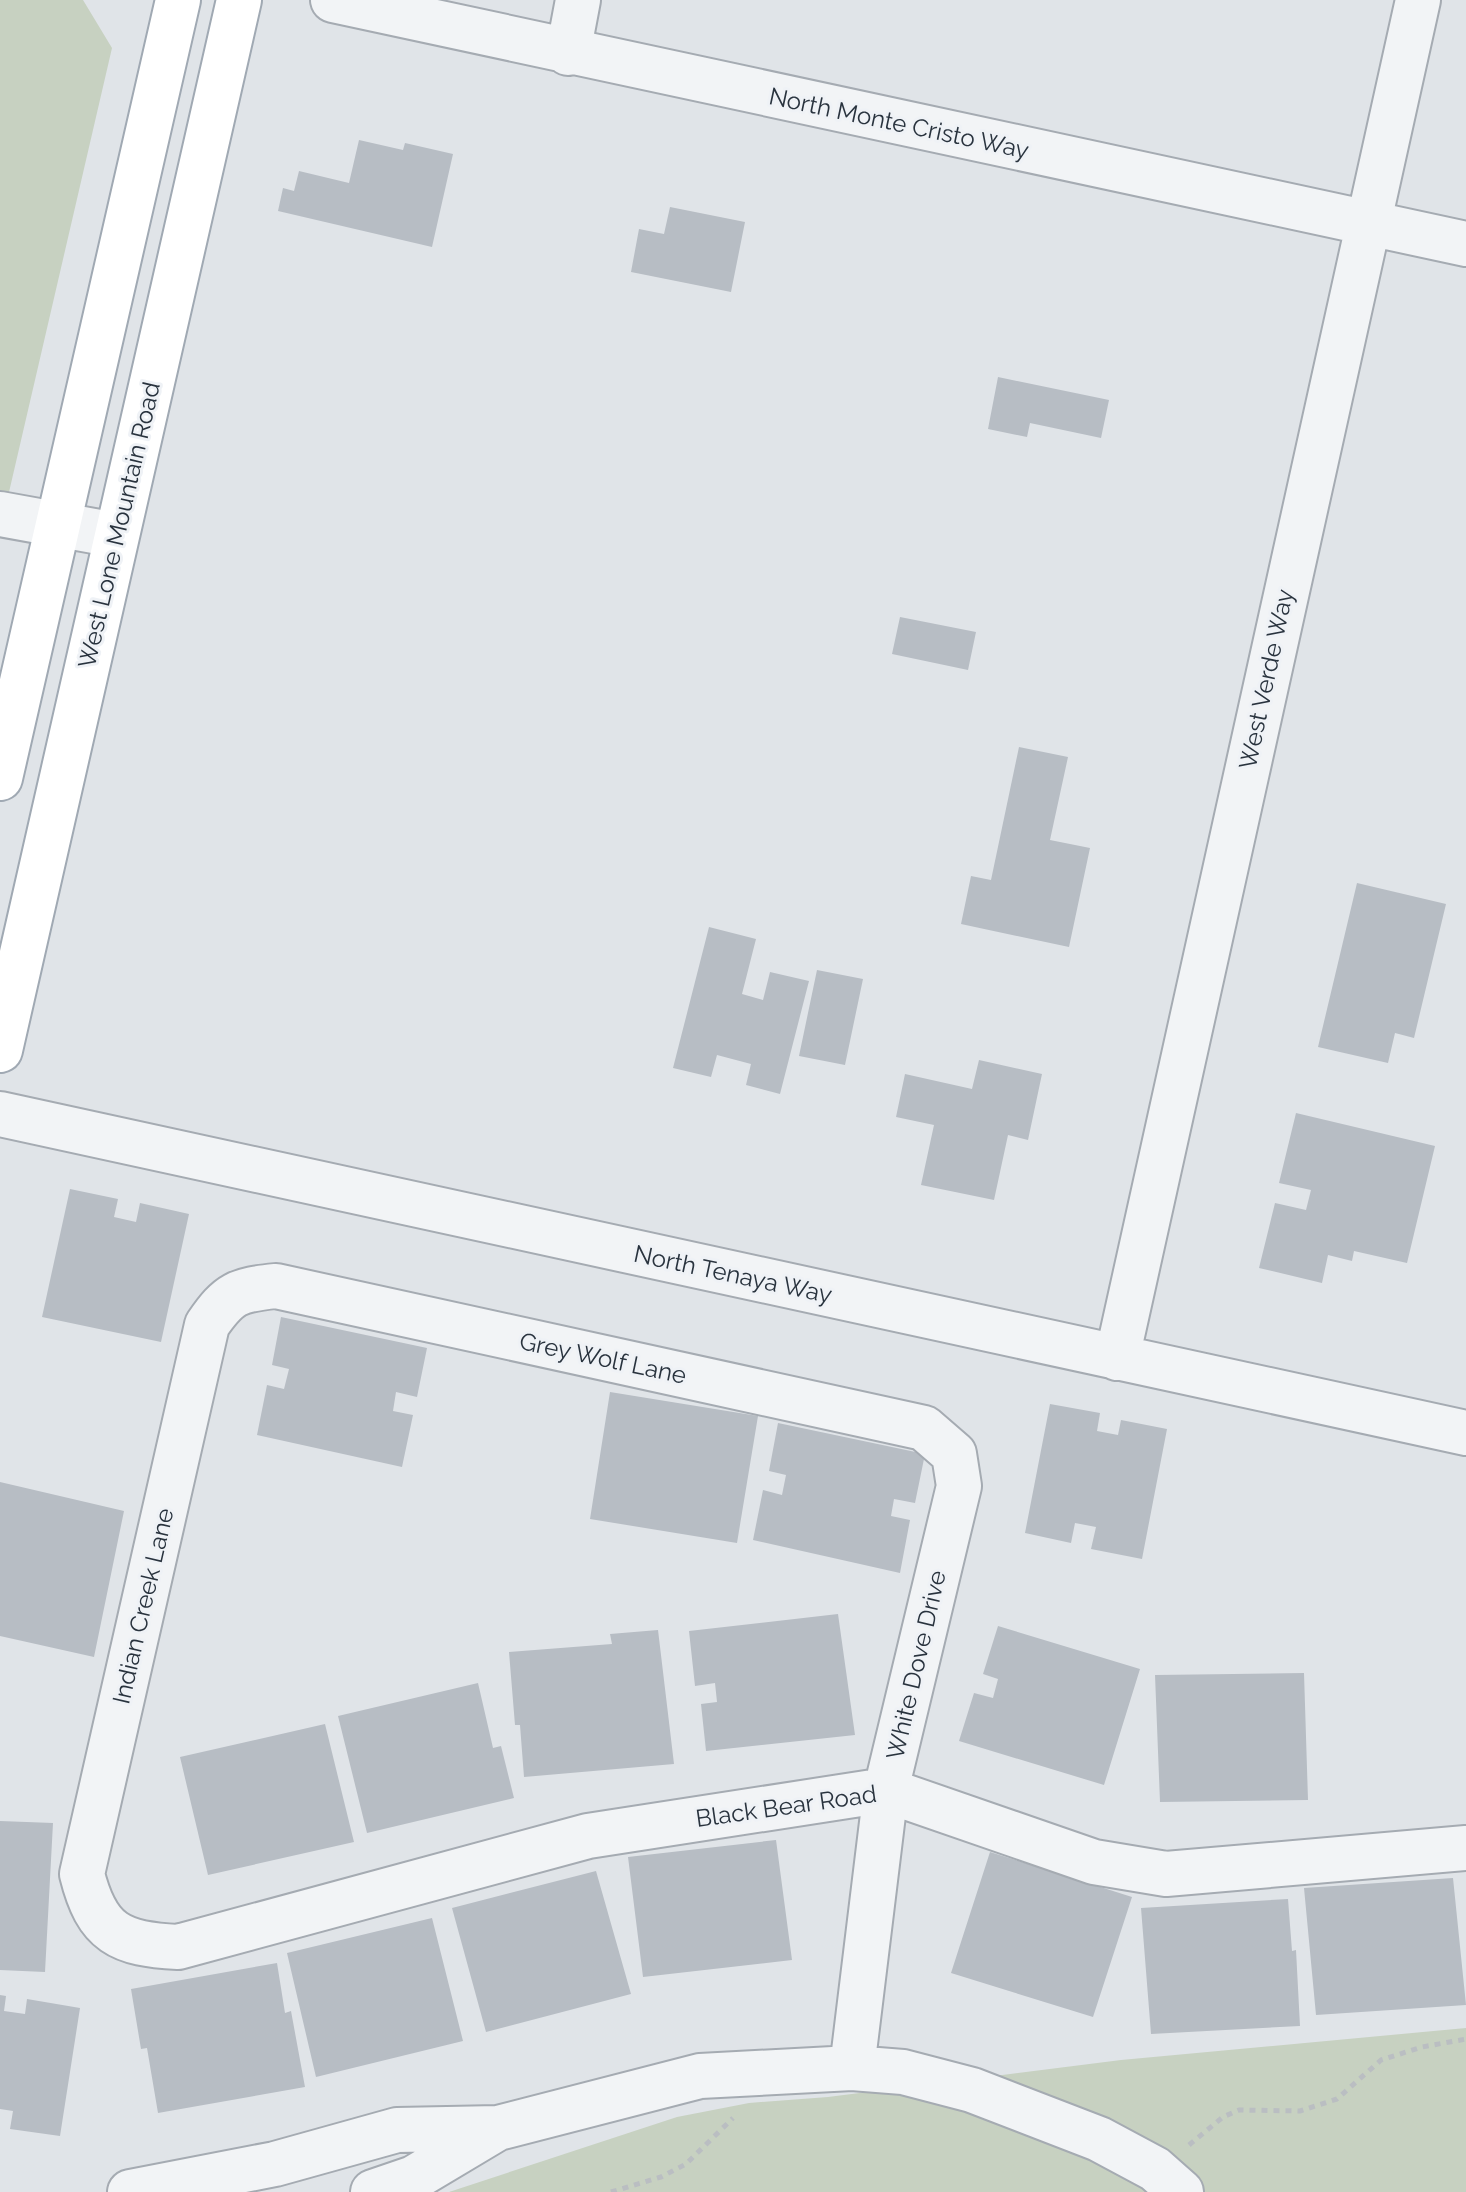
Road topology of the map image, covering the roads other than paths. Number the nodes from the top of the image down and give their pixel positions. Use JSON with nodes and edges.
{"nodes":[{"id":1,"x":178,"y":0,"type":"edge"},
{"id":2,"x":239,"y":0,"type":"edge"},
{"id":3,"x":333,"y":0,"type":"edge"},
{"id":4,"x":578,"y":0,"type":"edge"},
{"id":5,"x":1418,"y":0,"type":"edge"},
{"id":6,"x":568,"y":53,"type":"junction"},
{"id":7,"x":1366,"y":223,"type":"junction"},
{"id":8,"x":1466,"y":244,"type":"edge"},
{"id":9,"x":0,"y":514,"type":"edge"},
{"id":10,"x":57,"y":523,"type":"junction"},
{"id":11,"x":116,"y":535,"type":"junction"},
{"id":12,"x":0,"y":778,"type":"edge"},
{"id":13,"x":0,"y":1050,"type":"edge"},
{"id":14,"x":0,"y":1114,"type":"edge"},
{"id":15,"x":243,"y":1289,"type":"joint"},
{"id":16,"x":1117,"y":1358,"type":"junction"},
{"id":17,"x":1466,"y":1433,"type":"edge"},
{"id":18,"x":954,"y":1454,"type":"joint"},
{"id":19,"x":886,"y":1790,"type":"junction"},
{"id":20,"x":1466,"y":1848,"type":"edge"},
{"id":21,"x":112,"y":1931,"type":"joint"},
{"id":22,"x":852,"y":2068,"type":"junction"},
{"id":23,"x":498,"y":2128,"type":"junction"},
{"id":24,"x":130,"y":2192,"type":"edge"},
{"id":25,"x":373,"y":2192,"type":"edge"},
{"id":26,"x":1181,"y":2192,"type":"edge"}],
"edges":[{"from":1,"to":10,"type":"main road"},
{"from":2,"to":11,"type":"main road","name":"West Lone Mountain Road"},
{"from":3,"to":6,"type":"street","name":"North Monte Cristo Way"},
{"from":4,"to":6,"type":"street"},
{"from":5,"to":7,"type":"street","name":"West Verde Way"},
{"from":6,"to":7,"type":"street","name":"North Monte Cristo Way"},
{"from":7,"to":8,"type":"street","name":"North Monte Cristo Way"},
{"from":7,"to":16,"type":"street","name":"West Verde Way"},
{"from":9,"to":10,"type":"street"},
{"from":10,"to":11,"type":"street"},
{"from":10,"to":12,"type":"main road"},
{"from":11,"to":13,"type":"main road","name":"West Lone Mountain Road"},
{"from":14,"to":16,"type":"street","name":"North Tenaya Way"},
{"from":15,"to":18,"type":"street","name":"Grey Wolf Lane"},
{"from":15,"to":21,"type":"street","name":"Indian Creek Lane"},
{"from":16,"to":17,"type":"street","name":"North Tenaya Way"},
{"from":18,"to":19,"type":"street","name":"White Dove Drive"},
{"from":19,"to":20,"type":"street","name":"Black Bear Road"},
{"from":19,"to":21,"type":"street","name":"Black Bear Road"},
{"from":19,"to":22,"type":"street","name":"White Dove Drive"},
{"from":22,"to":23,"type":"street"},
{"from":22,"to":26,"type":"street"},
{"from":23,"to":24,"type":"street"},
{"from":23,"to":25,"type":"street"}]}
